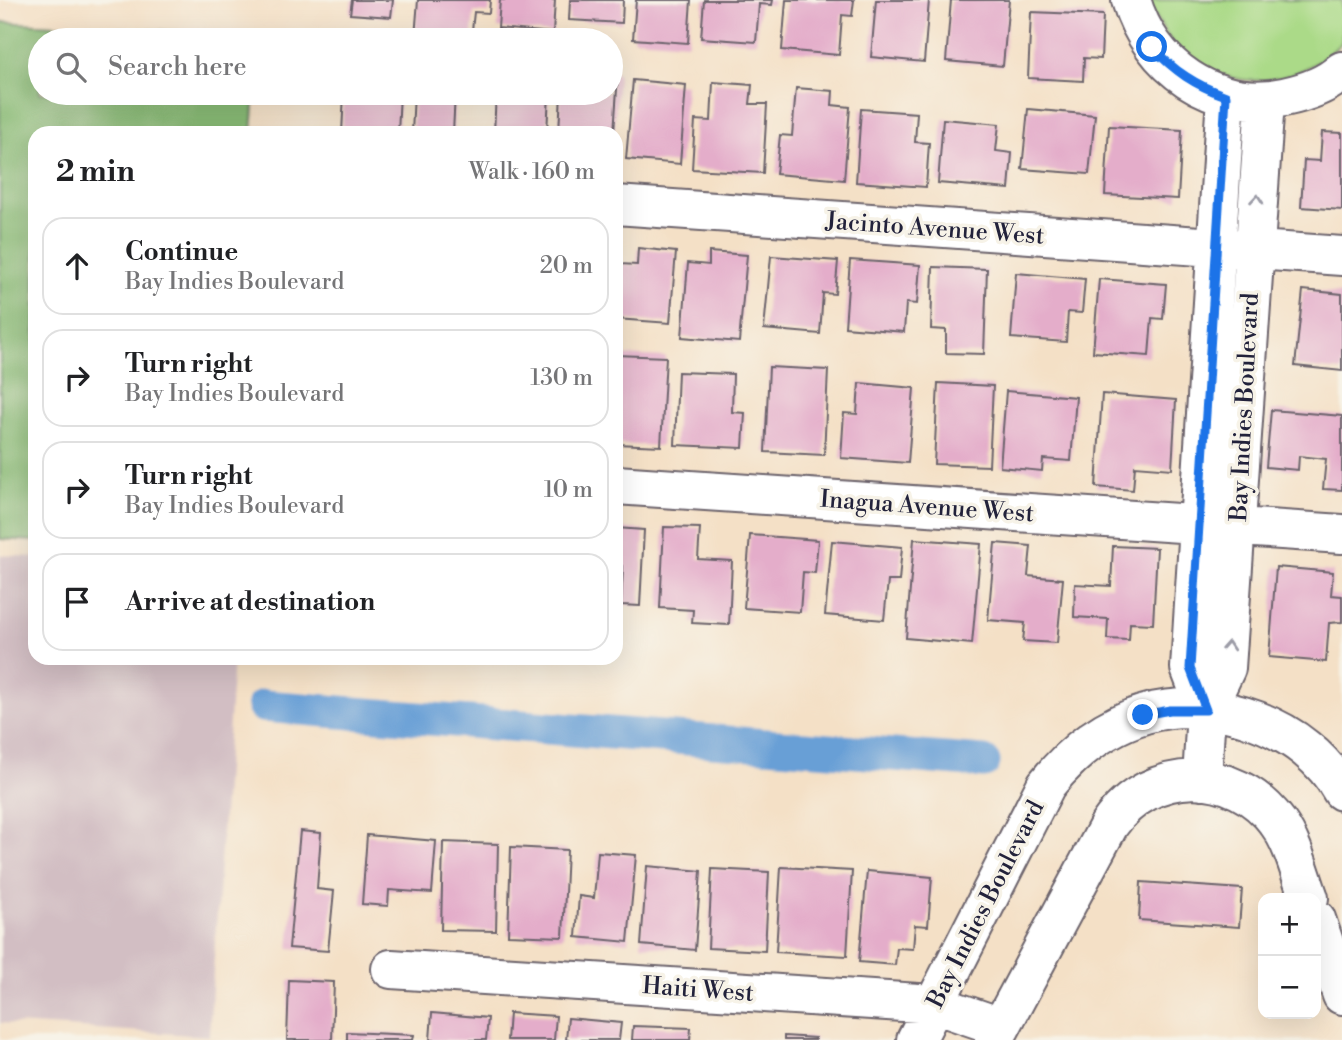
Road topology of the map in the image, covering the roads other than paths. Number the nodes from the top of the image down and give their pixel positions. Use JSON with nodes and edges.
{"nodes":[{"id":1,"x":1131,"y":0,"type":"edge"},
{"id":2,"x":1342,"y":71,"type":"edge"},
{"id":3,"x":1226,"y":96,"type":"junction"},
{"id":4,"x":1265,"y":101,"type":"junction"},
{"id":5,"x":623,"y":205,"type":"edge"},
{"id":6,"x":1236,"y":249,"type":"junction"},
{"id":7,"x":1342,"y":256,"type":"edge"},
{"id":8,"x":623,"y":485,"type":"edge"},
{"id":9,"x":1198,"y":524,"type":"junction"},
{"id":10,"x":1237,"y":527,"type":"junction"},
{"id":11,"x":1342,"y":534,"type":"edge"},
{"id":12,"x":1206,"y":710,"type":"junction"},
{"id":13,"x":1202,"y":780,"type":"junction"},
{"id":14,"x":1342,"y":791,"type":"edge"},
{"id":15,"x":1306,"y":893,"type":"edge"},
{"id":16,"x":1321,"y":934,"type":"edge"},
{"id":17,"x":391,"y":969,"type":"dead end"},
{"id":18,"x":1342,"y":995,"type":"edge"},
{"id":19,"x":934,"y":1004,"type":"junction"},
{"id":20,"x":998,"y":1034,"type":"edge"},
{"id":21,"x":916,"y":1040,"type":"edge"}],
"edges":[{"from":1,"to":3,"type":"street"},
{"from":2,"to":4,"type":"street"},
{"from":3,"to":4,"type":"street"},
{"from":3,"to":6,"type":"street","name":"Bay Indies Boulevard"},
{"from":6,"to":4,"type":"street","name":"Bay Indies Boulevard","one_way":true},
{"from":5,"to":6,"type":"street","name":"Jacinto Avenue West"},
{"from":6,"to":7,"type":"street","name":"Jacinto Avenue West"},
{"from":6,"to":9,"type":"street","name":"Bay Indies Boulevard"},
{"from":6,"to":10,"type":"street","name":"Bay Indies Boulevard"},
{"from":8,"to":9,"type":"street","name":"Inagua Avenue West"},
{"from":9,"to":10,"type":"street","name":"Inagua Avenue West"},
{"from":9,"to":12,"type":"street","name":"Bay Indies Boulevard"},
{"from":10,"to":11,"type":"street","name":"Inagua Avenue West"},
{"from":12,"to":10,"type":"street","name":"Bay Indies Boulevard","one_way":true},
{"from":12,"to":13,"type":"street","name":"Bay Indies Boulevard"},
{"from":12,"to":14,"type":"street","name":"Bay Indies Boulevard"},
{"from":12,"to":19,"type":"street","name":"Bay Indies Boulevard"},
{"from":13,"to":15,"type":"street"},
{"from":13,"to":20,"type":"street"},
{"from":16,"to":18,"type":"street"},
{"from":17,"to":19,"type":"street","name":"Haiti West"},
{"from":19,"to":20,"type":"street","name":"Haiti West"},
{"from":19,"to":21,"type":"street","name":"Bay Indies Boulevard"}]}
